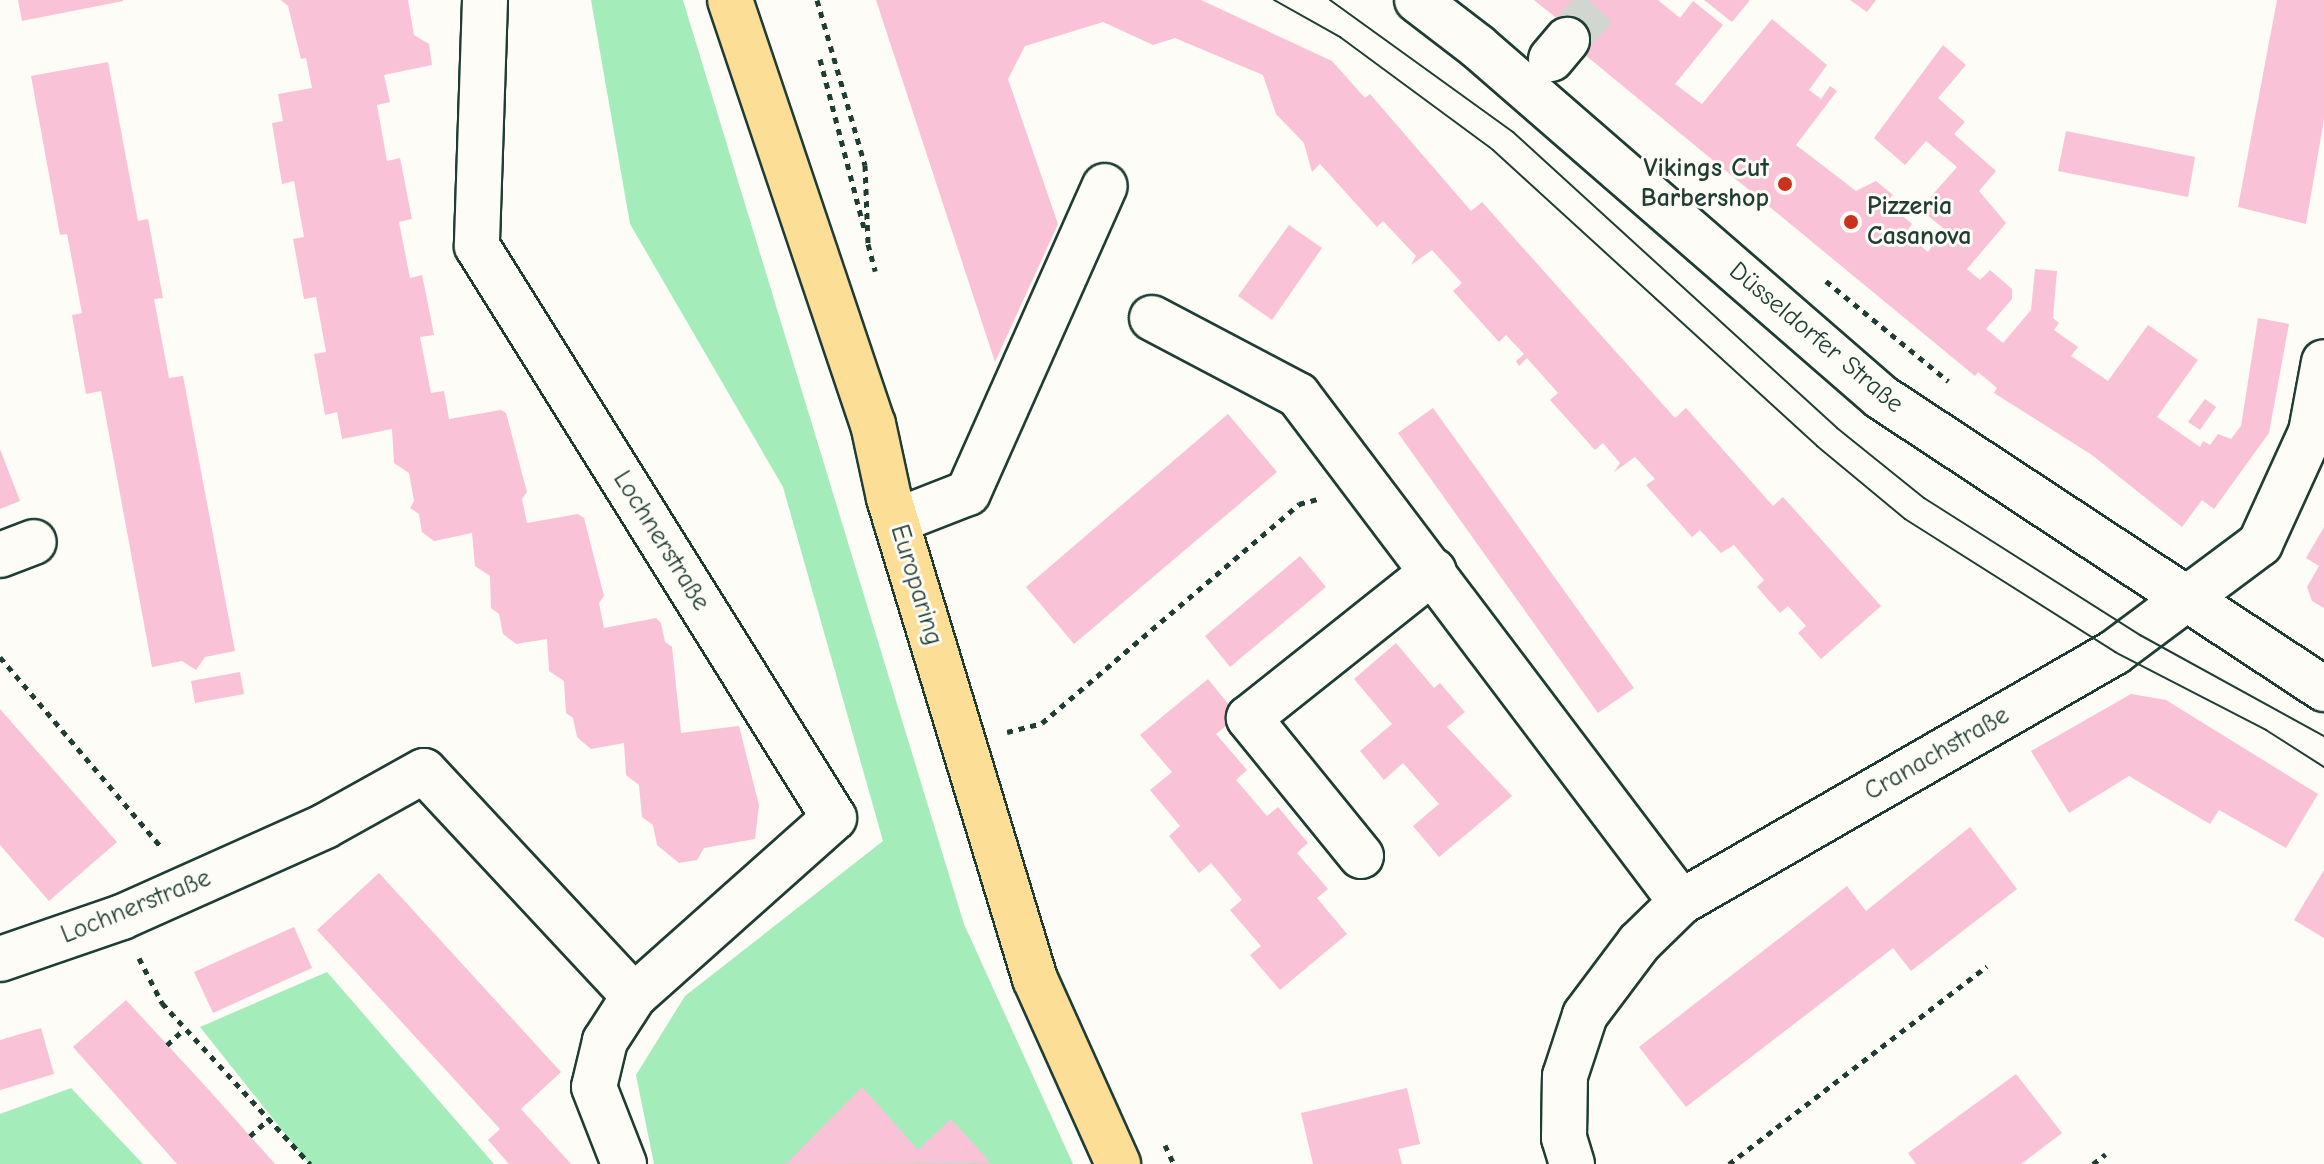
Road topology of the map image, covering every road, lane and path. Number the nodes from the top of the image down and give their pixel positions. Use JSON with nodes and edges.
{"nodes":[{"id":1,"x":485,"y":0,"type":"edge"},
{"id":2,"x":730,"y":0,"type":"edge"},
{"id":3,"x":817,"y":0,"type":"edge"},
{"id":4,"x":1417,"y":0,"type":"edge"},
{"id":5,"x":820,"y":59,"type":"dead end"},
{"id":6,"x":1105,"y":186,"type":"dead end"},
{"id":7,"x":868,"y":244,"type":"junction"},
{"id":8,"x":876,"y":275,"type":"dead end"},
{"id":9,"x":1823,"y":279,"type":"dead end"},
{"id":10,"x":1152,"y":318,"type":"dead end"},
{"id":11,"x":2324,"y":362,"type":"edge"},
{"id":12,"x":1956,"y":387,"type":"dead end"},
{"id":13,"x":1366,"y":489,"type":"junction"},
{"id":14,"x":896,"y":521,"type":"junction"},
{"id":15,"x":1434,"y":571,"type":"junction"},
{"id":16,"x":2190,"y":600,"type":"junction"},
{"id":17,"x":0,"y":657,"type":"edge"},
{"id":18,"x":2324,"y":689,"type":"edge"},
{"id":19,"x":964,"y":742,"type":"junction"},
{"id":20,"x":1361,"y":856,"type":"dead end"},
{"id":21,"x":191,"y":886,"type":"junction"},
{"id":22,"x":1681,"y":902,"type":"junction"},
{"id":23,"x":122,"y":917,"type":"junction"},
{"id":24,"x":0,"y":959,"type":"edge"},
{"id":25,"x":1987,"y":966,"type":"dead end"},
{"id":26,"x":634,"y":996,"type":"junction"},
{"id":27,"x":184,"y":1029,"type":"junction"},
{"id":28,"x":167,"y":1045,"type":"dead end"},
{"id":29,"x":269,"y":1119,"type":"junction"},
{"id":30,"x":250,"y":1136,"type":"dead end"},
{"id":31,"x":2106,"y":1154,"type":"dead end"},
{"id":32,"x":310,"y":1164,"type":"edge"},
{"id":33,"x":624,"y":1164,"type":"edge"},
{"id":34,"x":1118,"y":1164,"type":"edge"},
{"id":35,"x":1572,"y":1164,"type":"edge"},
{"id":36,"x":1729,"y":1164,"type":"edge"},
{"id":37,"x":2093,"y":1164,"type":"edge"}],
"edges":[{"from":1,"to":26,"type":"street","name":"Lochnerstraße"},
{"from":2,"to":14,"type":"main road","name":"Europaring"},
{"from":3,"to":7,"type":"path"},
{"from":4,"to":16,"type":"street","name":"Düsseldorfer Straße"},
{"from":5,"to":7,"type":"path"},
{"from":6,"to":14,"type":"street"},
{"from":7,"to":8,"type":"path"},
{"from":9,"to":12,"type":"path","name":"Düsseldorfer Straße"},
{"from":10,"to":13,"type":"street"},
{"from":11,"to":16,"type":"street","name":"Cranachstraße"},
{"from":13,"to":15,"type":"street"},
{"from":13,"to":19,"type":"path"},
{"from":14,"to":19,"type":"main road","name":"Europaring"},
{"from":15,"to":20,"type":"street"},
{"from":15,"to":22,"type":"street"},
{"from":16,"to":18,"type":"street","name":"Düsseldorfer Straße"},
{"from":16,"to":22,"type":"street","name":"Cranachstraße"},
{"from":17,"to":21,"type":"path"},
{"from":19,"to":34,"type":"main road","name":"Europaring"},
{"from":21,"to":23,"type":"street","name":"Lochnerstraße"},
{"from":21,"to":26,"type":"street","name":"Lochnerstraße"},
{"from":22,"to":35,"type":"street","name":"Cranachstraße"},
{"from":23,"to":24,"type":"street","name":"Lochnerstraße"},
{"from":23,"to":27,"type":"path"},
{"from":25,"to":36,"type":"path"},
{"from":26,"to":33,"type":"street","name":"Lochnerstraße"},
{"from":27,"to":28,"type":"path"},
{"from":27,"to":29,"type":"path"},
{"from":29,"to":30,"type":"path"},
{"from":29,"to":32,"type":"path"},
{"from":31,"to":37,"type":"path"}]}
